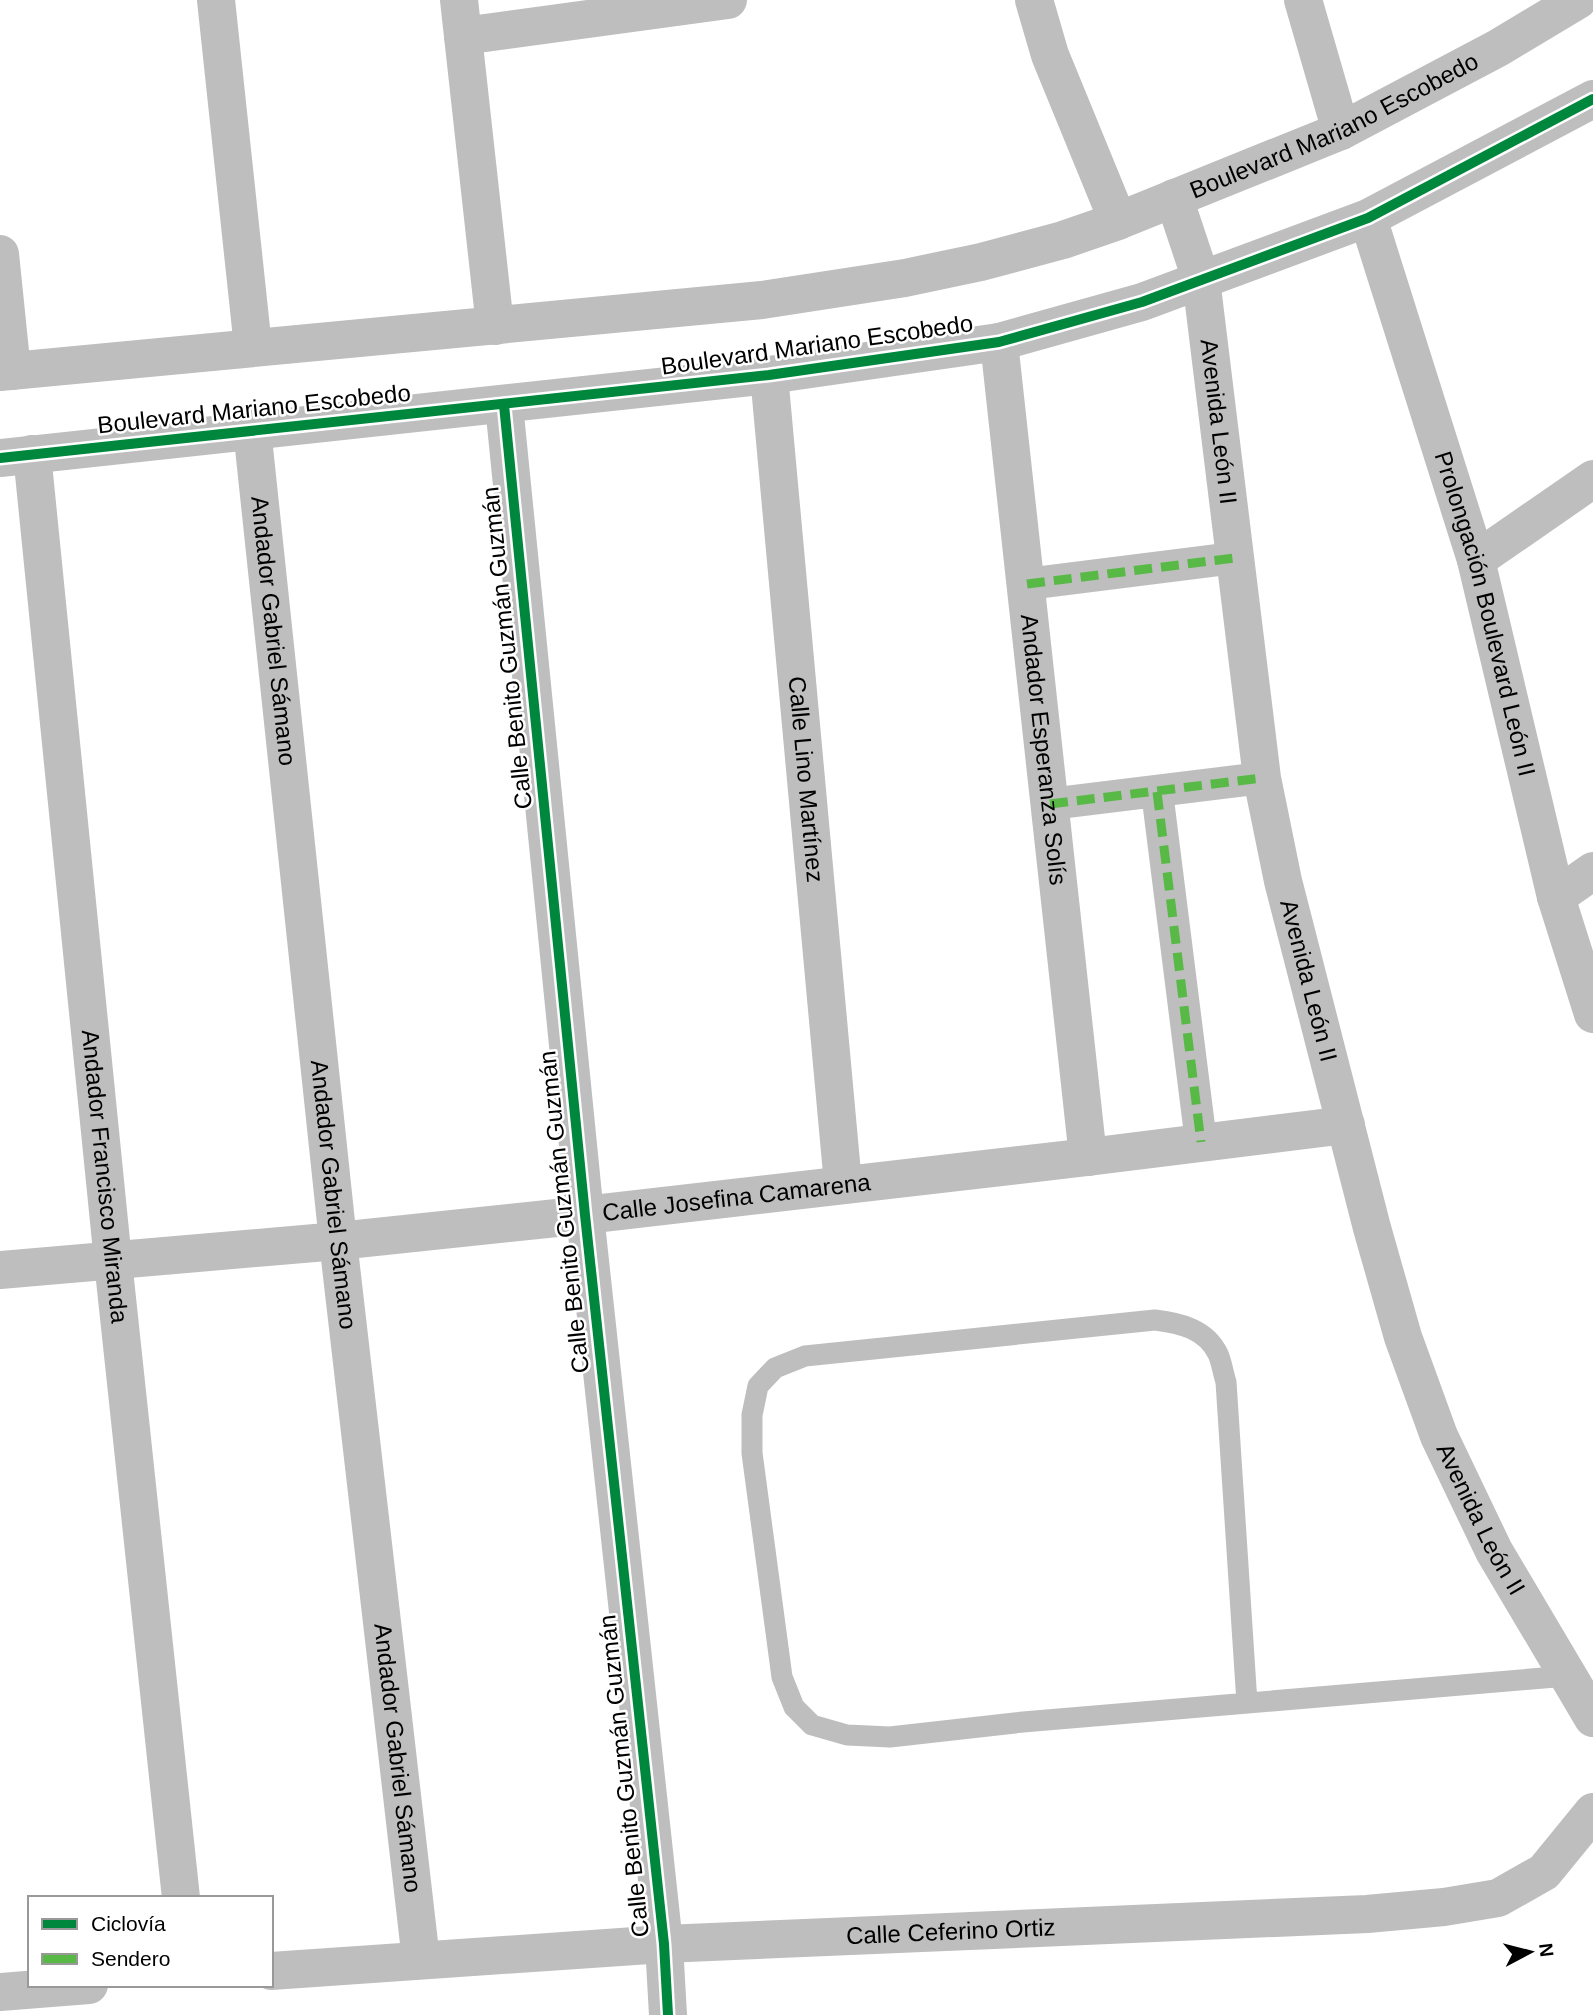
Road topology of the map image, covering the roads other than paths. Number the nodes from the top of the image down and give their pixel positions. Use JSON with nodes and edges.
{"nodes":[{"id":1,"x":216,"y":0,"type":"edge"},
{"id":2,"x":728,"y":0,"type":"edge"},
{"id":3,"x":1034,"y":0,"type":"edge"},
{"id":4,"x":1303,"y":0,"type":"edge"},
{"id":5,"x":1578,"y":0,"type":"edge"},
{"id":6,"x":461,"y":18,"type":"edge"},
{"id":7,"x":1593,"y":99,"type":"edge"},
{"id":8,"x":1341,"y":131,"type":"junction"},
{"id":9,"x":1174,"y":198,"type":"junction"},
{"id":10,"x":1368,"y":218,"type":"junction"},
{"id":11,"x":1118,"y":220,"type":"junction"},
{"id":12,"x":0,"y":254,"type":"edge"},
{"id":13,"x":1201,"y":279,"type":"junction"},
{"id":14,"x":495,"y":326,"type":"junction"},
{"id":15,"x":999,"y":342,"type":"junction"},
{"id":16,"x":253,"y":347,"type":"junction"},
{"id":17,"x":6,"y":372,"type":"edge"},
{"id":18,"x":769,"y":375,"type":"junction"},
{"id":19,"x":503,"y":405,"type":"junction"},
{"id":20,"x":252,"y":429,"type":"junction"},
{"id":21,"x":16,"y":456,"type":"edge"},
{"id":22,"x":1593,"y":479,"type":"edge"},
{"id":23,"x":1234,"y":558,"type":"junction"},
{"id":24,"x":1476,"y":560,"type":"junction"},
{"id":25,"x":1027,"y":584,"type":"junction"},
{"id":26,"x":1262,"y":778,"type":"junction"},
{"id":27,"x":1157,"y":792,"type":"junction"},
{"id":28,"x":1050,"y":804,"type":"junction"},
{"id":29,"x":1593,"y":871,"type":"edge"},
{"id":30,"x":1556,"y":897,"type":"junction"},
{"id":31,"x":1593,"y":1014,"type":"edge"},
{"id":32,"x":1346,"y":1125,"type":"junction"},
{"id":33,"x":1201,"y":1142,"type":"junction"},
{"id":34,"x":1088,"y":1157,"type":"junction"},
{"id":35,"x":843,"y":1184,"type":"junction"},
{"id":36,"x":585,"y":1215,"type":"junction"},
{"id":37,"x":338,"y":1241,"type":"junction"},
{"id":38,"x":113,"y":1261,"type":"junction"},
{"id":39,"x":0,"y":1270,"type":"edge"},
{"id":40,"x":1567,"y":1676,"type":"junction"},
{"id":41,"x":1247,"y":1703,"type":"junction"},
{"id":42,"x":1593,"y":1718,"type":"edge"},
{"id":43,"x":1593,"y":1812,"type":"edge"},
{"id":44,"x":181,"y":1896,"type":"edge"},
{"id":45,"x":664,"y":1944,"type":"junction"},
{"id":46,"x":421,"y":1961,"type":"junction"},
{"id":47,"x":273,"y":1971,"type":"edge"},
{"id":48,"x":64,"y":1987,"type":"edge"},
{"id":49,"x":0,"y":1992,"type":"edge"},
{"id":50,"x":668,"y":2015,"type":"edge"}],
"edges":[{"from":1,"to":16,"type":"street"},
{"from":2,"to":6,"type":"street"},
{"from":3,"to":11,"type":"street"},
{"from":4,"to":8,"type":"street"},
{"from":5,"to":8,"type":"street","name":"Boulevard Mariano Escobedo"},
{"from":6,"to":14,"type":"street"},
{"from":7,"to":10,"type":"street","name":"Boulevard Mariano Escobedo"},
{"from":8,"to":9,"type":"street","name":"Boulevard Mariano Escobedo"},
{"from":9,"to":11,"type":"street","name":"Boulevard Mariano Escobedo"},
{"from":9,"to":13,"type":"street","name":"Avenida León II"},
{"from":10,"to":13,"type":"street","name":"Boulevard Mariano Escobedo"},
{"from":10,"to":24,"type":"street","name":"Prolongación Boulevard León II"},
{"from":11,"to":14,"type":"street","name":"Boulevard Mariano Escobedo"},
{"from":12,"to":17,"type":"street"},
{"from":13,"to":15,"type":"street","name":"Boulevard Mariano Escobedo"},
{"from":13,"to":23,"type":"street","name":"Avenida León II"},
{"from":14,"to":16,"type":"street","name":"Boulevard Mariano Escobedo"},
{"from":15,"to":18,"type":"street","name":"Boulevard Mariano Escobedo"},
{"from":15,"to":25,"type":"street","name":"Andador Esperanza Solís"},
{"from":16,"to":17,"type":"street","name":"Boulevard Mariano Escobedo"},
{"from":18,"to":19,"type":"street","name":"Boulevard Mariano Escobedo"},
{"from":18,"to":35,"type":"street","name":"Calle Lino Martínez"},
{"from":19,"to":20,"type":"street","name":"Boulevard Mariano Escobedo"},
{"from":19,"to":36,"type":"street","name":"Calle Benito Guzmán Guzmán"},
{"from":20,"to":21,"type":"street","name":"Boulevard Mariano Escobedo"},
{"from":20,"to":37,"type":"street","name":"Andador Gabriel Sámano"},
{"from":21,"to":38,"type":"street","name":"Andador Francisco Miranda"},
{"from":22,"to":24,"type":"street"},
{"from":23,"to":25,"type":"street"},
{"from":23,"to":26,"type":"street","name":"Avenida León II"},
{"from":24,"to":30,"type":"street","name":"Prolongación Boulevard León II"},
{"from":25,"to":28,"type":"street","name":"Andador Esperanza Solís"},
{"from":26,"to":27,"type":"street"},
{"from":26,"to":32,"type":"street","name":"Avenida León II"},
{"from":27,"to":28,"type":"street"},
{"from":27,"to":33,"type":"street"},
{"from":28,"to":34,"type":"street","name":"Andador Esperanza Solís"},
{"from":29,"to":30,"type":"street"},
{"from":30,"to":31,"type":"street","name":"Prolongación Boulevard León II"},
{"from":32,"to":33,"type":"street","name":"Calle Josefina Camarena"},
{"from":32,"to":40,"type":"street","name":"Avenida León II"},
{"from":33,"to":34,"type":"street","name":"Calle Josefina Camarena"},
{"from":34,"to":35,"type":"street","name":"Calle Josefina Camarena"},
{"from":35,"to":36,"type":"street","name":"Calle Josefina Camarena"},
{"from":36,"to":37,"type":"street","name":"Calle Josefina Camarena"},
{"from":36,"to":45,"type":"street","name":"Calle Benito Guzmán Guzmán"},
{"from":37,"to":38,"type":"street","name":"Calle Josefina Camarena"},
{"from":37,"to":46,"type":"street","name":"Andador Gabriel Sámano"},
{"from":38,"to":39,"type":"street","name":"Calle Josefina Camarena"},
{"from":38,"to":44,"type":"street","name":"Andador Francisco Miranda"},
{"from":40,"to":41,"type":"lane"},
{"from":40,"to":42,"type":"street","name":"Avenida León II"},
{"from":41,"to":41,"type":"lane"},
{"from":43,"to":45,"type":"street","name":"Calle Ceferino Ortiz"},
{"from":45,"to":46,"type":"street","name":"Calle Ceferino Ortiz"},
{"from":45,"to":50,"type":"street","name":"Calle Benito Guzmán Guzmán"},
{"from":46,"to":47,"type":"street","name":"Calle Ceferino Ortiz"},
{"from":48,"to":49,"type":"street"}]}
